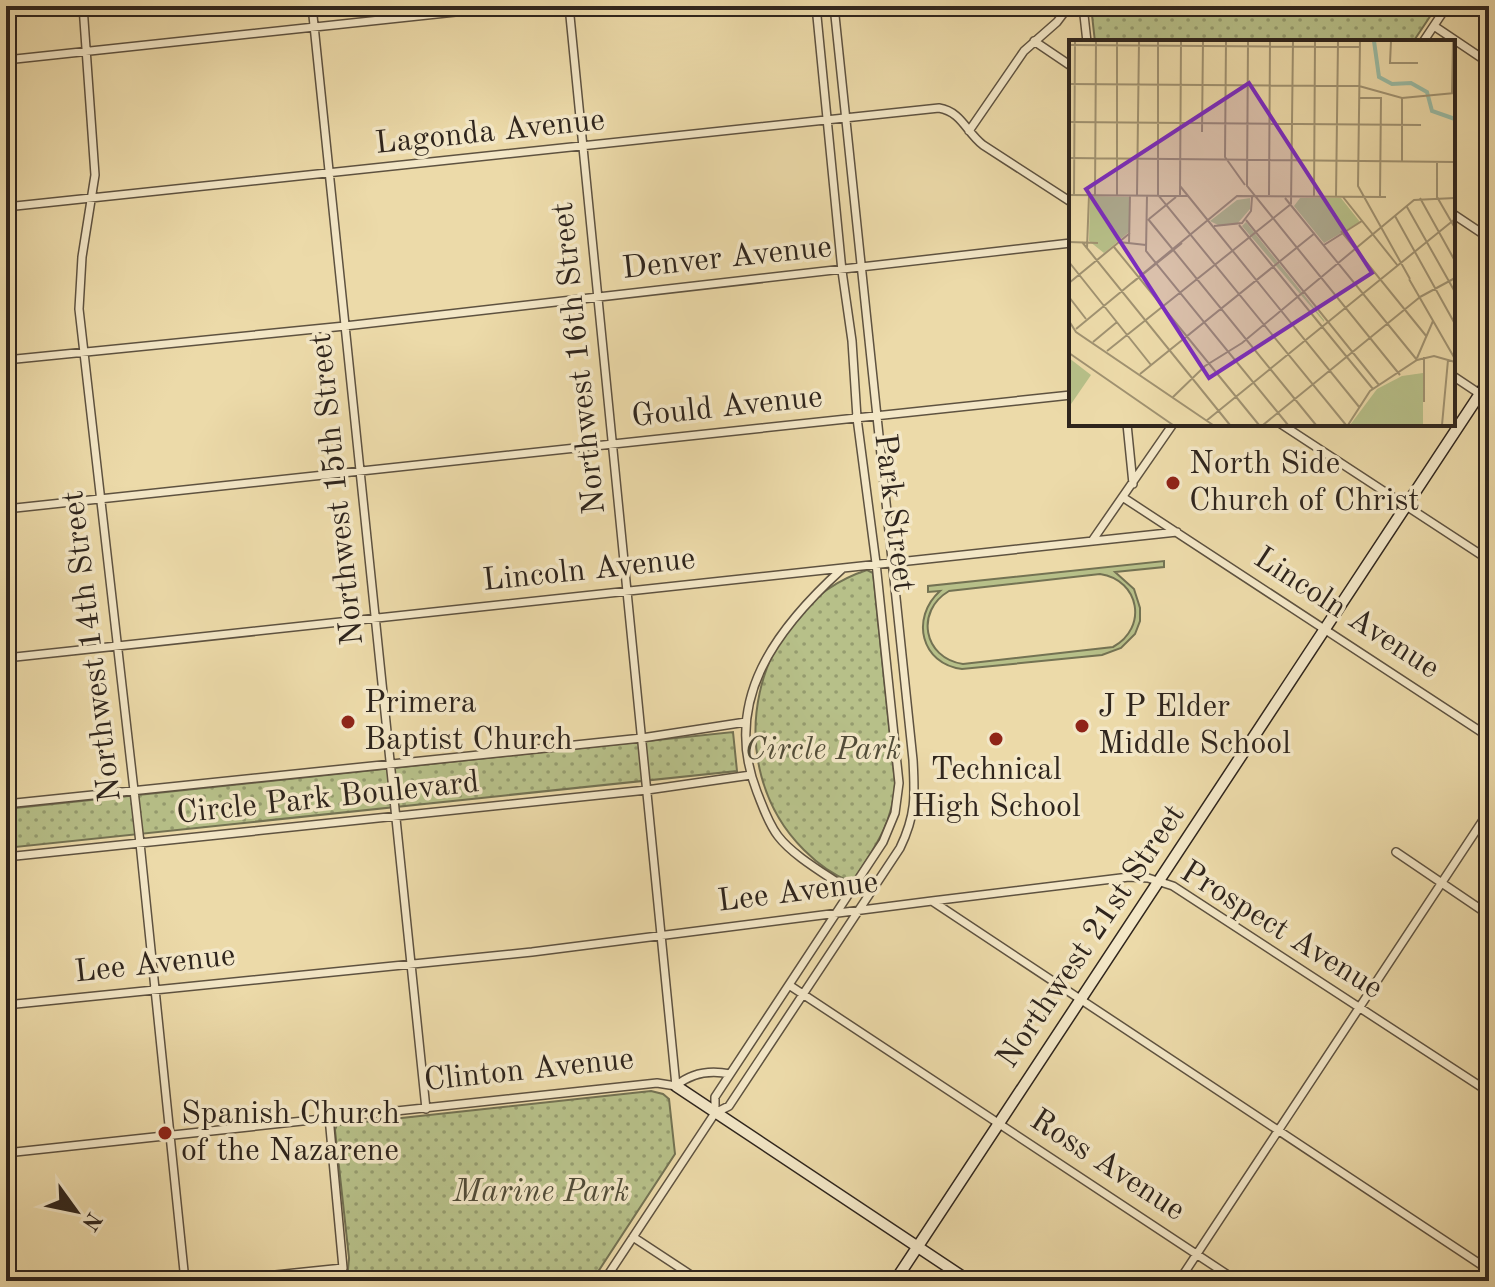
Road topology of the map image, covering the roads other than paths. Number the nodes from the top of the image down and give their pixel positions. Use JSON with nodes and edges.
{"nodes":[{"id":1,"x":83,"y":6,"type":"edge"},
{"id":2,"x":312,"y":6,"type":"edge"},
{"id":3,"x":511,"y":6,"type":"edge"},
{"id":4,"x":569,"y":6,"type":"edge"},
{"id":5,"x":816,"y":6,"type":"edge"},
{"id":6,"x":834,"y":6,"type":"edge"},
{"id":7,"x":1069,"y":6,"type":"edge"},
{"id":8,"x":1083,"y":6,"type":"edge"},
{"id":9,"x":1447,"y":6,"type":"edge"},
{"id":10,"x":1434,"y":26,"type":"junction"},
{"id":11,"x":314,"y":27,"type":"junction"},
{"id":12,"x":1087,"y":40,"type":"edge"},
{"id":13,"x":1424,"y":40,"type":"edge"},
{"id":14,"x":1455,"y":40,"type":"edge"},
{"id":15,"x":1455,"y":40,"type":"edge"},
{"id":16,"x":1034,"y":41,"type":"junction"},
{"id":17,"x":87,"y":51,"type":"junction"},
{"id":18,"x":6,"y":60,"type":"edge"},
{"id":19,"x":1489,"y":63,"type":"edge"},
{"id":20,"x":1069,"y":65,"type":"edge"},
{"id":21,"x":846,"y":119,"type":"junction"},
{"id":22,"x":827,"y":121,"type":"junction"},
{"id":23,"x":969,"y":131,"type":"junction"},
{"id":24,"x":583,"y":147,"type":"junction"},
{"id":25,"x":330,"y":175,"type":"junction"},
{"id":26,"x":93,"y":197,"type":"junction"},
{"id":27,"x":1069,"y":201,"type":"edge"},
{"id":28,"x":6,"y":207,"type":"edge"},
{"id":29,"x":1455,"y":215,"type":"edge"},
{"id":30,"x":1489,"y":238,"type":"edge"},
{"id":31,"x":1069,"y":243,"type":"edge"},
{"id":32,"x":862,"y":269,"type":"junction"},
{"id":33,"x":842,"y":271,"type":"junction"},
{"id":34,"x":598,"y":297,"type":"junction"},
{"id":35,"x":345,"y":326,"type":"junction"},
{"id":36,"x":84,"y":352,"type":"junction"},
{"id":37,"x":6,"y":360,"type":"edge"},
{"id":38,"x":1455,"y":377,"type":"edge"},
{"id":39,"x":1489,"y":380,"type":"edge"},
{"id":40,"x":1069,"y":395,"type":"edge"},
{"id":41,"x":1484,"y":397,"type":"edge"},
{"id":42,"x":877,"y":416,"type":"junction"},
{"id":43,"x":857,"y":418,"type":"junction"},
{"id":44,"x":1127,"y":426,"type":"edge"},
{"id":45,"x":1172,"y":426,"type":"edge"},
{"id":46,"x":1284,"y":426,"type":"edge"},
{"id":47,"x":614,"y":444,"type":"junction"},
{"id":48,"x":360,"y":471,"type":"junction"},
{"id":49,"x":1133,"y":484,"type":"junction"},
{"id":50,"x":1124,"y":498,"type":"junction"},
{"id":51,"x":101,"y":499,"type":"junction"},
{"id":52,"x":1406,"y":505,"type":"junction"},
{"id":53,"x":6,"y":509,"type":"edge"},
{"id":54,"x":1177,"y":532,"type":"junction"},
{"id":55,"x":1092,"y":541,"type":"junction"},
{"id":56,"x":1489,"y":560,"type":"edge"},
{"id":57,"x":892,"y":561,"type":"junction"},
{"id":58,"x":876,"y":563,"type":"junction"},
{"id":59,"x":843,"y":567,"type":"junction"},
{"id":60,"x":628,"y":590,"type":"junction"},
{"id":61,"x":375,"y":620,"type":"junction"},
{"id":62,"x":1326,"y":628,"type":"junction"},
{"id":63,"x":118,"y":646,"type":"junction"},
{"id":64,"x":6,"y":658,"type":"edge"},
{"id":65,"x":746,"y":722,"type":"junction"},
{"id":66,"x":1489,"y":737,"type":"edge"},
{"id":67,"x":642,"y":738,"type":"junction"},
{"id":68,"x":390,"y":762,"type":"junction"},
{"id":69,"x":751,"y":775,"type":"junction"},
{"id":70,"x":134,"y":790,"type":"junction"},
{"id":71,"x":647,"y":790,"type":"junction"},
{"id":72,"x":6,"y":804,"type":"edge"},
{"id":73,"x":1489,"y":811,"type":"edge"},
{"id":74,"x":396,"y":817,"type":"junction"},
{"id":75,"x":140,"y":843,"type":"junction"},
{"id":76,"x":1396,"y":852,"type":"dead end"},
{"id":77,"x":6,"y":857,"type":"edge"},
{"id":78,"x":1159,"y":881,"type":"junction"},
{"id":79,"x":1441,"y":883,"type":"junction"},
{"id":80,"x":851,"y":892,"type":"junction"},
{"id":81,"x":932,"y":901,"type":"junction"},
{"id":82,"x":860,"y":908,"type":"junction"},
{"id":83,"x":836,"y":913,"type":"junction"},
{"id":84,"x":1489,"y":915,"type":"edge"},
{"id":85,"x":662,"y":933,"type":"junction"},
{"id":86,"x":411,"y":963,"type":"junction"},
{"id":87,"x":789,"y":985,"type":"junction"},
{"id":88,"x":155,"y":988,"type":"junction"},
{"id":89,"x":803,"y":994,"type":"junction"},
{"id":90,"x":1080,"y":1000,"type":"junction"},
{"id":91,"x":6,"y":1005,"type":"edge"},
{"id":92,"x":1358,"y":1008,"type":"junction"},
{"id":93,"x":730,"y":1074,"type":"junction"},
{"id":94,"x":676,"y":1086,"type":"junction"},
{"id":95,"x":1489,"y":1092,"type":"edge"},
{"id":96,"x":426,"y":1109,"type":"junction"},
{"id":97,"x":715,"y":1113,"type":"junction"},
{"id":98,"x":329,"y":1117,"type":"junction"},
{"id":99,"x":998,"y":1123,"type":"junction"},
{"id":100,"x":1277,"y":1130,"type":"junction"},
{"id":101,"x":170,"y":1136,"type":"junction"},
{"id":102,"x":6,"y":1153,"type":"edge"},
{"id":103,"x":633,"y":1237,"type":"junction"},
{"id":104,"x":917,"y":1247,"type":"junction"},
{"id":105,"x":1196,"y":1254,"type":"junction"},
{"id":106,"x":343,"y":1268,"type":"junction"},
{"id":107,"x":1489,"y":1270,"type":"edge"},
{"id":108,"x":185,"y":1281,"type":"edge"},
{"id":109,"x":217,"y":1281,"type":"edge"},
{"id":110,"x":341,"y":1281,"type":"edge"},
{"id":111,"x":604,"y":1281,"type":"edge"},
{"id":112,"x":700,"y":1281,"type":"edge"},
{"id":113,"x":895,"y":1281,"type":"edge"},
{"id":114,"x":969,"y":1281,"type":"edge"},
{"id":115,"x":1179,"y":1281,"type":"edge"},
{"id":116,"x":1237,"y":1281,"type":"edge"}],
"edges":[{"from":1,"to":17,"type":"street","name":"Northwest 14th Street"},
{"from":2,"to":11,"type":"street","name":"Northwest 15th Street"},
{"from":3,"to":11,"type":"street"},
{"from":4,"to":24,"type":"street","name":"Northwest 16th Street"},
{"from":5,"to":22,"type":"street","name":"Park Street"},
{"from":6,"to":21,"type":"street","name":"Park Street"},
{"from":7,"to":16,"type":"street"},
{"from":8,"to":12,"type":"street"},
{"from":9,"to":10,"type":"street"},
{"from":10,"to":13,"type":"street"},
{"from":10,"to":14,"type":"street"},
{"from":11,"to":17,"type":"street"},
{"from":11,"to":25,"type":"street","name":"Northwest 15th Street"},
{"from":15,"to":19,"type":"street"},
{"from":16,"to":20,"type":"street"},
{"from":16,"to":23,"type":"street"},
{"from":17,"to":18,"type":"street"},
{"from":17,"to":26,"type":"street","name":"Northwest 14th Street"},
{"from":21,"to":22,"type":"street","name":"Lagonda Avenue"},
{"from":21,"to":23,"type":"street","name":"Lagonda Avenue"},
{"from":21,"to":32,"type":"street","name":"Park Street"},
{"from":22,"to":24,"type":"street","name":"Lagonda Avenue"},
{"from":22,"to":33,"type":"street","name":"Park Street"},
{"from":23,"to":27,"type":"street","name":"Lagonda Avenue"},
{"from":24,"to":25,"type":"street","name":"Lagonda Avenue"},
{"from":24,"to":34,"type":"street","name":"Northwest 16th Street"},
{"from":25,"to":26,"type":"street","name":"Lagonda Avenue"},
{"from":25,"to":35,"type":"street","name":"Northwest 15th Street"},
{"from":26,"to":28,"type":"street","name":"Lagonda Avenue"},
{"from":26,"to":36,"type":"street","name":"Northwest 14th Street"},
{"from":29,"to":30,"type":"street"},
{"from":31,"to":32,"type":"street","name":"Denver Avenue"},
{"from":32,"to":33,"type":"street","name":"Denver Avenue"},
{"from":32,"to":42,"type":"street","name":"Park Street"},
{"from":33,"to":34,"type":"street","name":"Denver Avenue"},
{"from":33,"to":43,"type":"street","name":"Park Street"},
{"from":34,"to":35,"type":"street","name":"Denver Avenue"},
{"from":34,"to":47,"type":"street","name":"Northwest 16th Street"},
{"from":35,"to":36,"type":"street","name":"Denver Avenue"},
{"from":35,"to":48,"type":"street","name":"Northwest 15th Street"},
{"from":36,"to":37,"type":"street","name":"Denver Avenue"},
{"from":36,"to":51,"type":"street","name":"Northwest 14th Street"},
{"from":38,"to":41,"type":"street"},
{"from":39,"to":41,"type":"street","name":"Northwest 21st Street"},
{"from":40,"to":42,"type":"street","name":"Gould Avenue"},
{"from":41,"to":52,"type":"street","name":"Northwest 21st Street"},
{"from":42,"to":43,"type":"street","name":"Gould Avenue"},
{"from":42,"to":57,"type":"street","name":"Park Street"},
{"from":43,"to":47,"type":"street","name":"Gould Avenue"},
{"from":43,"to":58,"type":"street","name":"Park Street"},
{"from":44,"to":49,"type":"street"},
{"from":45,"to":49,"type":"street"},
{"from":46,"to":52,"type":"street"},
{"from":47,"to":48,"type":"street","name":"Gould Avenue"},
{"from":47,"to":60,"type":"street","name":"Northwest 16th Street"},
{"from":48,"to":51,"type":"street","name":"Gould Avenue"},
{"from":48,"to":61,"type":"street","name":"Northwest 15th Street"},
{"from":49,"to":50,"type":"street"},
{"from":50,"to":54,"type":"street","name":"Lincoln Avenue"},
{"from":50,"to":55,"type":"street"},
{"from":51,"to":53,"type":"street","name":"Gould Avenue"},
{"from":51,"to":63,"type":"street","name":"Northwest 14th Street"},
{"from":52,"to":56,"type":"street"},
{"from":52,"to":62,"type":"street","name":"Northwest 21st Street"},
{"from":54,"to":55,"type":"street","name":"Lincoln Avenue"},
{"from":54,"to":62,"type":"street","name":"Lincoln Avenue"},
{"from":55,"to":57,"type":"street","name":"Lincoln Avenue"},
{"from":57,"to":58,"type":"street","name":"Lincoln Avenue"},
{"from":57,"to":82,"type":"street","name":"Park Street"},
{"from":58,"to":59,"type":"street","name":"Lincoln Avenue"},
{"from":58,"to":80,"type":"street","name":"Park Street"},
{"from":59,"to":60,"type":"street","name":"Lincoln Avenue"},
{"from":59,"to":65,"type":"street"},
{"from":60,"to":61,"type":"street","name":"Lincoln Avenue"},
{"from":60,"to":67,"type":"street","name":"Northwest 16th Street"},
{"from":61,"to":63,"type":"street","name":"Lincoln Avenue"},
{"from":61,"to":68,"type":"street","name":"Northwest 15th Street"},
{"from":62,"to":66,"type":"street","name":"Lincoln Avenue"},
{"from":62,"to":78,"type":"street","name":"Northwest 21st Street"},
{"from":63,"to":64,"type":"street","name":"Lincoln Avenue"},
{"from":63,"to":70,"type":"street","name":"Northwest 14th Street"},
{"from":65,"to":67,"type":"street","name":"Circle Park Boulevard"},
{"from":65,"to":69,"type":"street"},
{"from":67,"to":68,"type":"street","name":"Circle Park Boulevard"},
{"from":67,"to":71,"type":"street","name":"Northwest 16th Street"},
{"from":68,"to":70,"type":"street","name":"Circle Park Boulevard"},
{"from":68,"to":74,"type":"street","name":"Northwest 15th Street"},
{"from":69,"to":71,"type":"street","name":"Circle Park Boulevard"},
{"from":69,"to":80,"type":"street"},
{"from":70,"to":72,"type":"street","name":"Circle Park Boulevard"},
{"from":70,"to":75,"type":"street","name":"Northwest 14th Street"},
{"from":71,"to":74,"type":"street","name":"Circle Park Boulevard"},
{"from":71,"to":85,"type":"street","name":"Northwest 16th Street"},
{"from":73,"to":79,"type":"street"},
{"from":74,"to":75,"type":"street","name":"Circle Park Boulevard"},
{"from":74,"to":86,"type":"street","name":"Northwest 15th Street"},
{"from":75,"to":77,"type":"street","name":"Circle Park Boulevard"},
{"from":75,"to":88,"type":"street","name":"Northwest 14th Street"},
{"from":76,"to":79,"type":"street"},
{"from":78,"to":81,"type":"street","name":"Prospect Avenue"},
{"from":78,"to":90,"type":"street","name":"Northwest 21st Street"},
{"from":78,"to":92,"type":"street","name":"Prospect Avenue"},
{"from":79,"to":84,"type":"street"},
{"from":79,"to":92,"type":"street"},
{"from":80,"to":83,"type":"street","name":"Park Street"},
{"from":81,"to":82,"type":"street","name":"Lee Avenue"},
{"from":81,"to":90,"type":"street"},
{"from":82,"to":83,"type":"street","name":"Lee Avenue"},
{"from":82,"to":89,"type":"street","name":"Park Street"},
{"from":83,"to":85,"type":"street","name":"Lee Avenue"},
{"from":83,"to":87,"type":"street","name":"Park Street"},
{"from":85,"to":86,"type":"street","name":"Lee Avenue"},
{"from":85,"to":94,"type":"street","name":"Northwest 16th Street"},
{"from":86,"to":88,"type":"street","name":"Lee Avenue"},
{"from":86,"to":96,"type":"street","name":"Northwest 15th Street"},
{"from":87,"to":89,"type":"street","name":"Ross Avenue"},
{"from":87,"to":93,"type":"street","name":"Park Street"},
{"from":88,"to":91,"type":"street","name":"Lee Avenue"},
{"from":88,"to":101,"type":"street","name":"Northwest 14th Street"},
{"from":89,"to":97,"type":"street","name":"Park Street"},
{"from":89,"to":99,"type":"street","name":"Ross Avenue"},
{"from":90,"to":99,"type":"street","name":"Northwest 21st Street"},
{"from":90,"to":100,"type":"street"},
{"from":92,"to":95,"type":"street","name":"Prospect Avenue"},
{"from":92,"to":100,"type":"street"},
{"from":93,"to":94,"type":"street","name":"Clinton Avenue"},
{"from":93,"to":97,"type":"street","name":"Park Street"},
{"from":94,"to":96,"type":"street","name":"Clinton Avenue"},
{"from":94,"to":97,"type":"street","name":"Clinton Avenue"},
{"from":96,"to":98,"type":"street","name":"Clinton Avenue"},
{"from":97,"to":103,"type":"street"},
{"from":97,"to":104,"type":"street","name":"Clinton Avenue"},
{"from":98,"to":101,"type":"street","name":"Clinton Avenue"},
{"from":98,"to":106,"type":"street"},
{"from":99,"to":104,"type":"street","name":"Northwest 21st Street"},
{"from":99,"to":105,"type":"street","name":"Ross Avenue"},
{"from":100,"to":105,"type":"street"},
{"from":100,"to":107,"type":"street"},
{"from":101,"to":102,"type":"street","name":"Clinton Avenue"},
{"from":101,"to":108,"type":"street","name":"Northwest 14th Street"},
{"from":103,"to":111,"type":"street"},
{"from":103,"to":112,"type":"street"},
{"from":104,"to":113,"type":"street","name":"Northwest 21st Street"},
{"from":104,"to":114,"type":"street","name":"Clinton Avenue"},
{"from":105,"to":115,"type":"street"},
{"from":105,"to":116,"type":"street","name":"Ross Avenue"},
{"from":106,"to":109,"type":"street"},
{"from":106,"to":110,"type":"street"}]}
